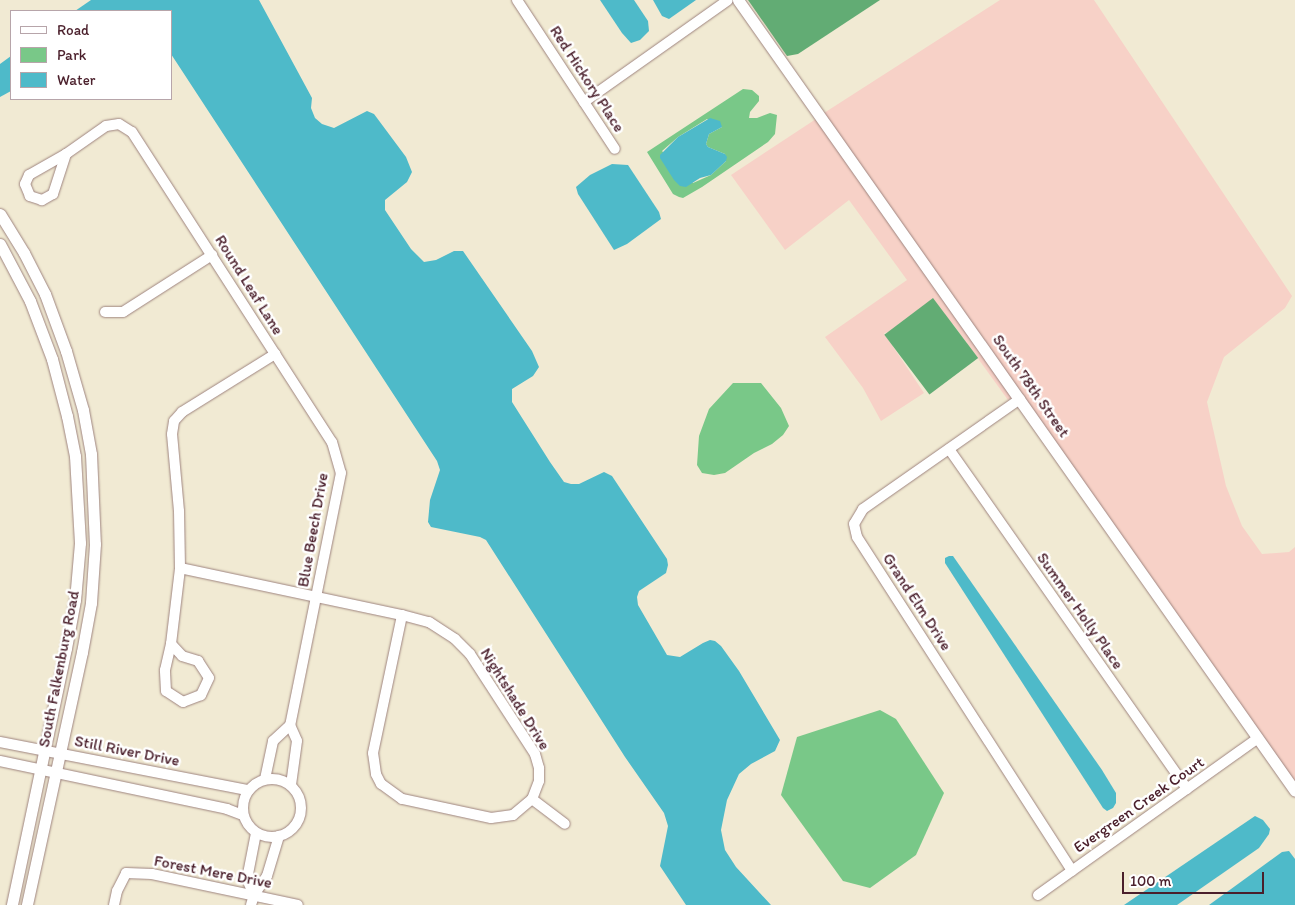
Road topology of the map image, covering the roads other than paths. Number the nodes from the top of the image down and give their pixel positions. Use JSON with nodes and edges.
{"nodes":[{"id":1,"x":518,"y":0,"type":"edge"},
{"id":2,"x":728,"y":0,"type":"edge"},
{"id":3,"x":738,"y":0,"type":"edge"},
{"id":4,"x":584,"y":102,"type":"junction"},
{"id":5,"x":615,"y":149,"type":"dead end"},
{"id":6,"x":66,"y":154,"type":"junction"},
{"id":7,"x":0,"y":214,"type":"edge"},
{"id":8,"x":0,"y":244,"type":"edge"},
{"id":9,"x":212,"y":254,"type":"junction"},
{"id":10,"x":105,"y":312,"type":"dead end"},
{"id":11,"x":60,"y":334,"type":"junction"},
{"id":12,"x":45,"y":340,"type":"junction"},
{"id":13,"x":275,"y":354,"type":"junction"},
{"id":14,"x":1020,"y":399,"type":"junction"},
{"id":15,"x":949,"y":449,"type":"junction"},
{"id":16,"x":180,"y":568,"type":"junction"},
{"id":17,"x":316,"y":598,"type":"junction"},
{"id":18,"x":402,"y":615,"type":"junction"},
{"id":19,"x":171,"y":644,"type":"junction"},
{"id":20,"x":290,"y":725,"type":"junction"},
{"id":21,"x":1258,"y":738,"type":"junction"},
{"id":22,"x":0,"y":742,"type":"edge"},
{"id":23,"x":46,"y":749,"type":"junction"},
{"id":24,"x":60,"y":752,"type":"junction"},
{"id":25,"x":0,"y":761,"type":"edge"},
{"id":26,"x":40,"y":770,"type":"junction"},
{"id":27,"x":54,"y":773,"type":"junction"},
{"id":28,"x":265,"y":779,"type":"junction"},
{"id":29,"x":292,"y":785,"type":"junction"},
{"id":30,"x":1187,"y":789,"type":"junction"},
{"id":31,"x":248,"y":790,"type":"junction"},
{"id":32,"x":1295,"y":791,"type":"edge"},
{"id":33,"x":532,"y":799,"type":"junction"},
{"id":34,"x":243,"y":815,"type":"junction"},
{"id":35,"x":565,"y":824,"type":"dead end"},
{"id":36,"x":256,"y":833,"type":"junction"},
{"id":37,"x":279,"y":836,"type":"junction"},
{"id":38,"x":1072,"y":871,"type":"junction"},
{"id":39,"x":1038,"y":895,"type":"dead end"},
{"id":40,"x":253,"y":900,"type":"edge"},
{"id":41,"x":12,"y":905,"type":"edge"},
{"id":42,"x":26,"y":905,"type":"edge"},
{"id":43,"x":114,"y":905,"type":"edge"},
{"id":44,"x":298,"y":905,"type":"edge"}],
"edges":[{"from":1,"to":4,"type":"street","name":"Red Hickory Place"},
{"from":2,"to":4,"type":"street"},
{"from":3,"to":14,"type":"street","name":"South 78th Street"},
{"from":4,"to":5,"type":"street","name":"Red Hickory Place"},
{"from":6,"to":6,"type":"street","name":"Round Leaf Lane"},
{"from":6,"to":9,"type":"street","name":"Round Leaf Lane"},
{"from":7,"to":11,"type":"street","name":"South Falkenburg Road"},
{"from":8,"to":12,"type":"street","name":"South Falkenburg Road"},
{"from":9,"to":10,"type":"street"},
{"from":9,"to":13,"type":"street","name":"Round Leaf Lane"},
{"from":11,"to":12,"type":"street"},
{"from":11,"to":24,"type":"street","name":"South Falkenburg Road"},
{"from":12,"to":23,"type":"street","name":"South Falkenburg Road"},
{"from":13,"to":16,"type":"street","name":"Round Leaf Lane"},
{"from":13,"to":17,"type":"street","name":"Blue Beech Drive"},
{"from":14,"to":15,"type":"street","name":"Grand Elm Drive"},
{"from":14,"to":21,"type":"street","name":"South 78th Street"},
{"from":15,"to":30,"type":"street","name":"Summer Holly Place"},
{"from":15,"to":38,"type":"street","name":"Grand Elm Drive"},
{"from":16,"to":17,"type":"street","name":"Nightshade Drive"},
{"from":16,"to":19,"type":"street","name":"Round Leaf Lane"},
{"from":17,"to":18,"type":"street","name":"Nightshade Drive"},
{"from":17,"to":20,"type":"street","name":"Blue Beech Drive"},
{"from":18,"to":33,"type":"street","name":"Nightshade Drive"},
{"from":18,"to":33,"type":"street"},
{"from":19,"to":19,"type":"street","name":"Round Leaf Lane"},
{"from":20,"to":28,"type":"street"},
{"from":20,"to":29,"type":"street","name":"Blue Beech Drive"},
{"from":21,"to":30,"type":"street","name":"Evergreen Creek Court"},
{"from":21,"to":32,"type":"street","name":"South 78th Street"},
{"from":22,"to":23,"type":"street","name":"Still River Drive"},
{"from":23,"to":24,"type":"street","name":"Still River Drive"},
{"from":23,"to":26,"type":"street","name":"South Falkenburg Road"},
{"from":24,"to":27,"type":"street","name":"South Falkenburg Road"},
{"from":24,"to":31,"type":"street","name":"Still River Drive"},
{"from":25,"to":26,"type":"street","name":"Still River Drive"},
{"from":26,"to":27,"type":"street","name":"Still River Drive"},
{"from":26,"to":41,"type":"street","name":"South Falkenburg Road"},
{"from":27,"to":34,"type":"street","name":"Still River Drive"},
{"from":27,"to":42,"type":"street","name":"South Falkenburg Road"},
{"from":28,"to":29,"type":"street"},
{"from":28,"to":31,"type":"street"},
{"from":29,"to":37,"type":"street"},
{"from":30,"to":38,"type":"street","name":"Evergreen Creek Court"},
{"from":31,"to":34,"type":"street"},
{"from":33,"to":35,"type":"street"},
{"from":34,"to":36,"type":"street"},
{"from":36,"to":37,"type":"street"},
{"from":36,"to":40,"type":"street"},
{"from":37,"to":40,"type":"street"},
{"from":38,"to":39,"type":"street","name":"Evergreen Creek Court"},
{"from":40,"to":43,"type":"street","name":"Forest Mere Drive"},
{"from":40,"to":44,"type":"street","name":"Forest Mere Drive"}]}
